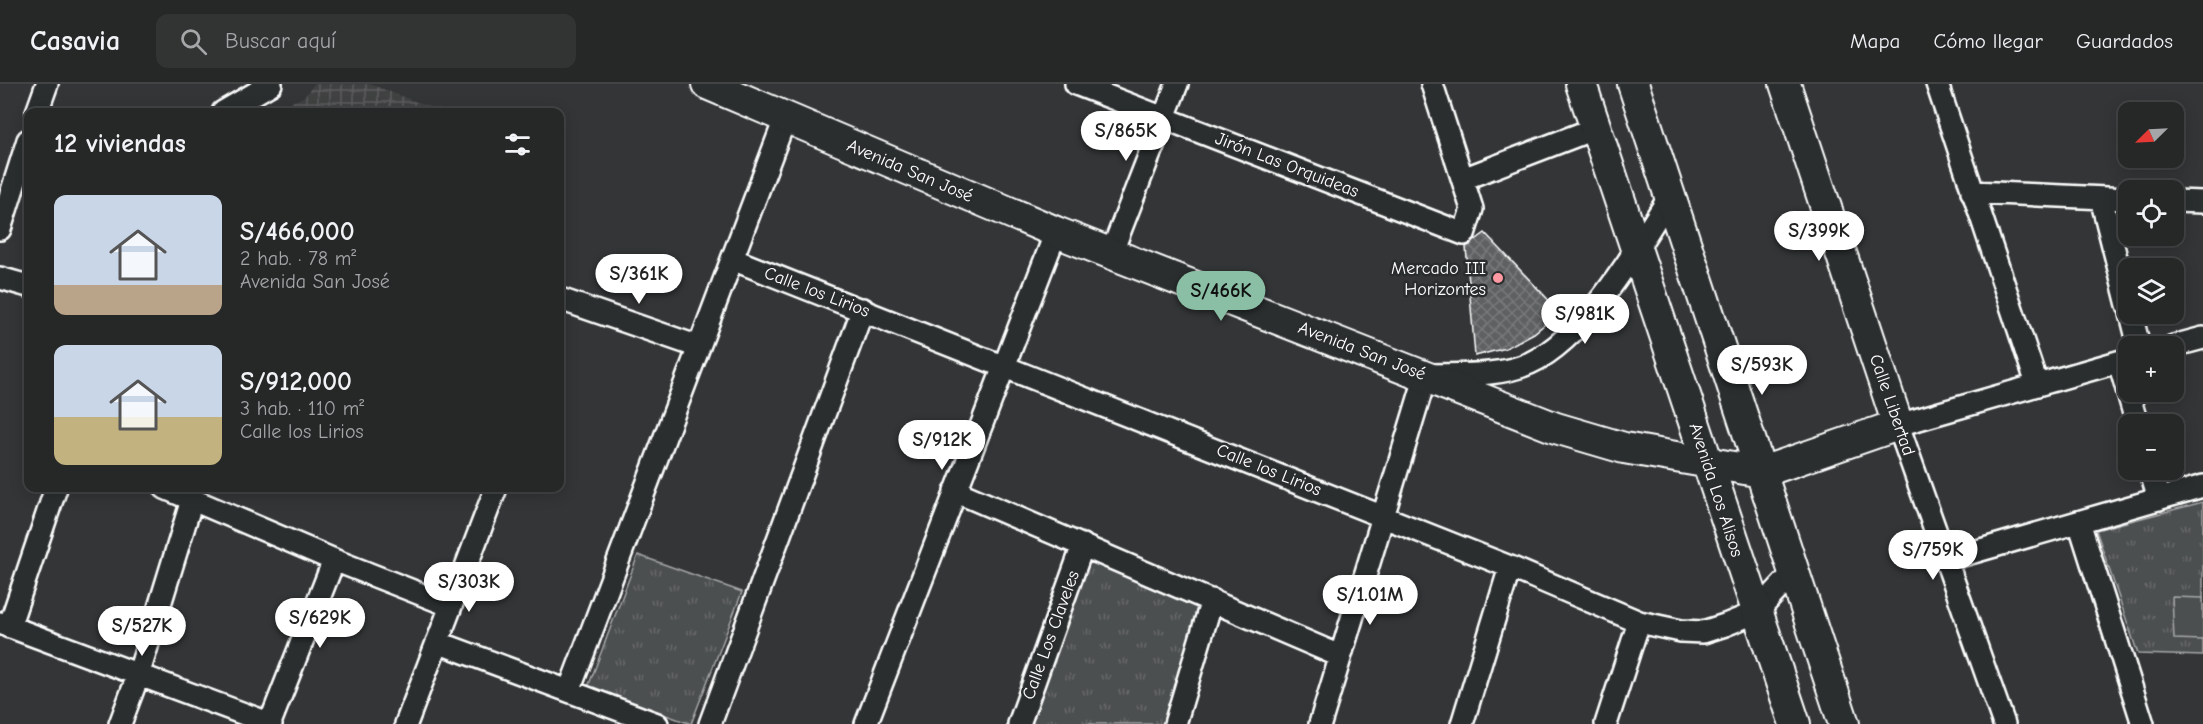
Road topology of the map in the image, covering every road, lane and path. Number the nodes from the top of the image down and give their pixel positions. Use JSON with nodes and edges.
{"nodes":[{"id":1,"x":47,"y":84,"type":"edge"},
{"id":2,"x":271,"y":84,"type":"edge"},
{"id":3,"x":707,"y":84,"type":"edge"},
{"id":4,"x":1076,"y":84,"type":"edge"},
{"id":5,"x":1177,"y":84,"type":"edge"},
{"id":6,"x":1432,"y":84,"type":"edge"},
{"id":7,"x":1581,"y":84,"type":"edge"},
{"id":8,"x":1633,"y":84,"type":"edge"},
{"id":9,"x":1785,"y":84,"type":"edge"},
{"id":10,"x":1937,"y":84,"type":"edge"},
{"id":11,"x":38,"y":108,"type":"edge"},
{"id":12,"x":230,"y":108,"type":"edge"},
{"id":13,"x":1164,"y":118,"type":"junction"},
{"id":14,"x":785,"y":119,"type":"junction"},
{"id":15,"x":1596,"y":128,"type":"junction"},
{"id":16,"x":24,"y":153,"type":"edge"},
{"id":17,"x":1463,"y":179,"type":"junction"},
{"id":18,"x":1972,"y":192,"type":"junction"},
{"id":19,"x":1670,"y":196,"type":"junction"},
{"id":20,"x":2101,"y":198,"type":"junction"},
{"id":21,"x":2118,"y":199,"type":"edge"},
{"id":22,"x":2184,"y":201,"type":"edge"},
{"id":23,"x":2203,"y":202,"type":"edge"},
{"id":24,"x":0,"y":229,"type":"edge"},
{"id":25,"x":1056,"y":232,"type":"junction"},
{"id":26,"x":1637,"y":249,"type":"junction"},
{"id":27,"x":1111,"y":254,"type":"junction"},
{"id":28,"x":732,"y":259,"type":"junction"},
{"id":29,"x":2118,"y":265,"type":"edge"},
{"id":30,"x":0,"y":278,"type":"edge"},
{"id":31,"x":24,"y":285,"type":"edge"},
{"id":32,"x":564,"y":307,"type":"edge"},
{"id":33,"x":863,"y":309,"type":"junction"},
{"id":34,"x":2203,"y":338,"type":"edge"},
{"id":35,"x":2184,"y":343,"type":"edge"},
{"id":36,"x":699,"y":347,"type":"junction"},
{"id":37,"x":2118,"y":363,"type":"edge"},
{"id":38,"x":1004,"y":364,"type":"junction"},
{"id":39,"x":1426,"y":375,"type":"junction"},
{"id":40,"x":2037,"y":384,"type":"junction"},
{"id":41,"x":1898,"y":425,"type":"junction"},
{"id":42,"x":1706,"y":463,"type":"junction"},
{"id":43,"x":1762,"y":472,"type":"junction"},
{"id":44,"x":2153,"y":480,"type":"edge"},
{"id":45,"x":2203,"y":486,"type":"edge"},
{"id":46,"x":955,"y":491,"type":"junction"},
{"id":47,"x":54,"y":492,"type":"edge"},
{"id":48,"x":174,"y":492,"type":"edge"},
{"id":49,"x":490,"y":492,"type":"edge"},
{"id":50,"x":2159,"y":499,"type":"junction"},
{"id":51,"x":192,"y":500,"type":"junction"},
{"id":52,"x":1383,"y":516,"type":"junction"},
{"id":53,"x":2079,"y":522,"type":"junction"},
{"id":54,"x":1083,"y":545,"type":"junction"},
{"id":55,"x":334,"y":560,"type":"junction"},
{"id":56,"x":1946,"y":560,"type":"junction"},
{"id":57,"x":1510,"y":567,"type":"junction"},
{"id":58,"x":1794,"y":572,"type":"junction"},
{"id":59,"x":1212,"y":600,"type":"junction"},
{"id":60,"x":451,"y":606,"type":"junction"},
{"id":61,"x":1756,"y":612,"type":"junction"},
{"id":62,"x":1639,"y":622,"type":"junction"},
{"id":63,"x":4,"y":625,"type":"edge"},
{"id":64,"x":437,"y":642,"type":"junction"},
{"id":65,"x":1340,"y":656,"type":"junction"},
{"id":66,"x":138,"y":676,"type":"junction"},
{"id":67,"x":569,"y":691,"type":"junction"},
{"id":68,"x":120,"y":724,"type":"edge"},
{"id":69,"x":270,"y":724,"type":"edge"},
{"id":70,"x":406,"y":724,"type":"edge"},
{"id":71,"x":657,"y":724,"type":"edge"},
{"id":72,"x":710,"y":724,"type":"edge"},
{"id":73,"x":866,"y":724,"type":"edge"},
{"id":74,"x":1019,"y":724,"type":"edge"},
{"id":75,"x":1175,"y":724,"type":"edge"},
{"id":76,"x":1320,"y":724,"type":"edge"},
{"id":77,"x":1462,"y":724,"type":"edge"},
{"id":78,"x":1606,"y":724,"type":"edge"},
{"id":79,"x":1795,"y":724,"type":"edge"},
{"id":80,"x":1844,"y":724,"type":"edge"},
{"id":81,"x":2004,"y":724,"type":"edge"},
{"id":82,"x":2143,"y":724,"type":"edge"}],
"edges":[{"from":1,"to":11,"type":"street"},
{"from":2,"to":12,"type":"street"},
{"from":3,"to":14,"type":"street","name":"Avenida San José"},
{"from":4,"to":13,"type":"street","name":"Jirón Las Orquideas"},
{"from":5,"to":13,"type":"street"},
{"from":6,"to":17,"type":"street"},
{"from":7,"to":15,"type":"street","name":"Avenida Los Alisos"},
{"from":8,"to":19,"type":"street"},
{"from":9,"to":41,"type":"street","name":"Calle Libertad"},
{"from":10,"to":18,"type":"street"},
{"from":13,"to":17,"type":"street","name":"Jirón Las Orquideas"},
{"from":13,"to":27,"type":"street"},
{"from":14,"to":25,"type":"street","name":"Avenida San José"},
{"from":14,"to":28,"type":"street"},
{"from":15,"to":17,"type":"street"},
{"from":15,"to":26,"type":"street","name":"Avenida Los Alisos"},
{"from":16,"to":24,"type":"street"},
{"from":18,"to":20,"type":"street"},
{"from":18,"to":40,"type":"street"},
{"from":19,"to":26,"type":"street"},
{"from":19,"to":43,"type":"street"},
{"from":20,"to":21,"type":"street"},
{"from":20,"to":29,"type":"street"},
{"from":22,"to":23,"type":"street"},
{"from":25,"to":27,"type":"street","name":"Avenida San José"},
{"from":25,"to":38,"type":"street"},
{"from":26,"to":39,"type":"street"},
{"from":26,"to":42,"type":"street","name":"Avenida Los Alisos"},
{"from":27,"to":39,"type":"street","name":"Avenida San José"},
{"from":28,"to":33,"type":"street","name":"Calle los Lirios"},
{"from":28,"to":36,"type":"street"},
{"from":30,"to":31,"type":"street"},
{"from":32,"to":36,"type":"street"},
{"from":33,"to":38,"type":"street","name":"Calle los Lirios"},
{"from":33,"to":72,"type":"street"},
{"from":34,"to":35,"type":"street"},
{"from":36,"to":67,"type":"street"},
{"from":37,"to":40,"type":"street"},
{"from":38,"to":46,"type":"street"},
{"from":38,"to":52,"type":"street","name":"Calle los Lirios"},
{"from":39,"to":42,"type":"street","name":"Avenida San José"},
{"from":39,"to":52,"type":"street"},
{"from":40,"to":41,"type":"street"},
{"from":41,"to":43,"type":"street"},
{"from":41,"to":56,"type":"street","name":"Calle Libertad"},
{"from":42,"to":43,"type":"street","name":"Avenida San José"},
{"from":42,"to":61,"type":"street","name":"Avenida Los Alisos"},
{"from":43,"to":58,"type":"street"},
{"from":44,"to":50,"type":"street"},
{"from":45,"to":50,"type":"street"},
{"from":46,"to":54,"type":"street"},
{"from":46,"to":73,"type":"street"},
{"from":47,"to":63,"type":"street"},
{"from":48,"to":51,"type":"street"},
{"from":49,"to":60,"type":"street"},
{"from":50,"to":53,"type":"street"},
{"from":51,"to":55,"type":"street"},
{"from":51,"to":66,"type":"street"},
{"from":52,"to":57,"type":"street","name":"Calle los Lirios"},
{"from":52,"to":65,"type":"street"},
{"from":53,"to":56,"type":"street"},
{"from":53,"to":82,"type":"street"},
{"from":54,"to":59,"type":"street"},
{"from":54,"to":74,"type":"street","name":"Calle Los Claveles"},
{"from":55,"to":60,"type":"street"},
{"from":55,"to":69,"type":"street"},
{"from":56,"to":81,"type":"street","name":"Calle Libertad"},
{"from":57,"to":62,"type":"street","name":"Calle los Lirios"},
{"from":57,"to":77,"type":"street"},
{"from":58,"to":61,"type":"street","name":"Calle los Lirios"},
{"from":58,"to":80,"type":"street"},
{"from":59,"to":65,"type":"street"},
{"from":59,"to":75,"type":"street"},
{"from":60,"to":64,"type":"street"},
{"from":61,"to":62,"type":"street","name":"Calle los Lirios"},
{"from":61,"to":79,"type":"street","name":"Avenida Los Alisos"},
{"from":62,"to":78,"type":"street"},
{"from":63,"to":66,"type":"street"},
{"from":64,"to":67,"type":"street"},
{"from":64,"to":70,"type":"street"},
{"from":65,"to":76,"type":"street"},
{"from":66,"to":68,"type":"street"},
{"from":66,"to":69,"type":"street"},
{"from":67,"to":71,"type":"street"}]}
